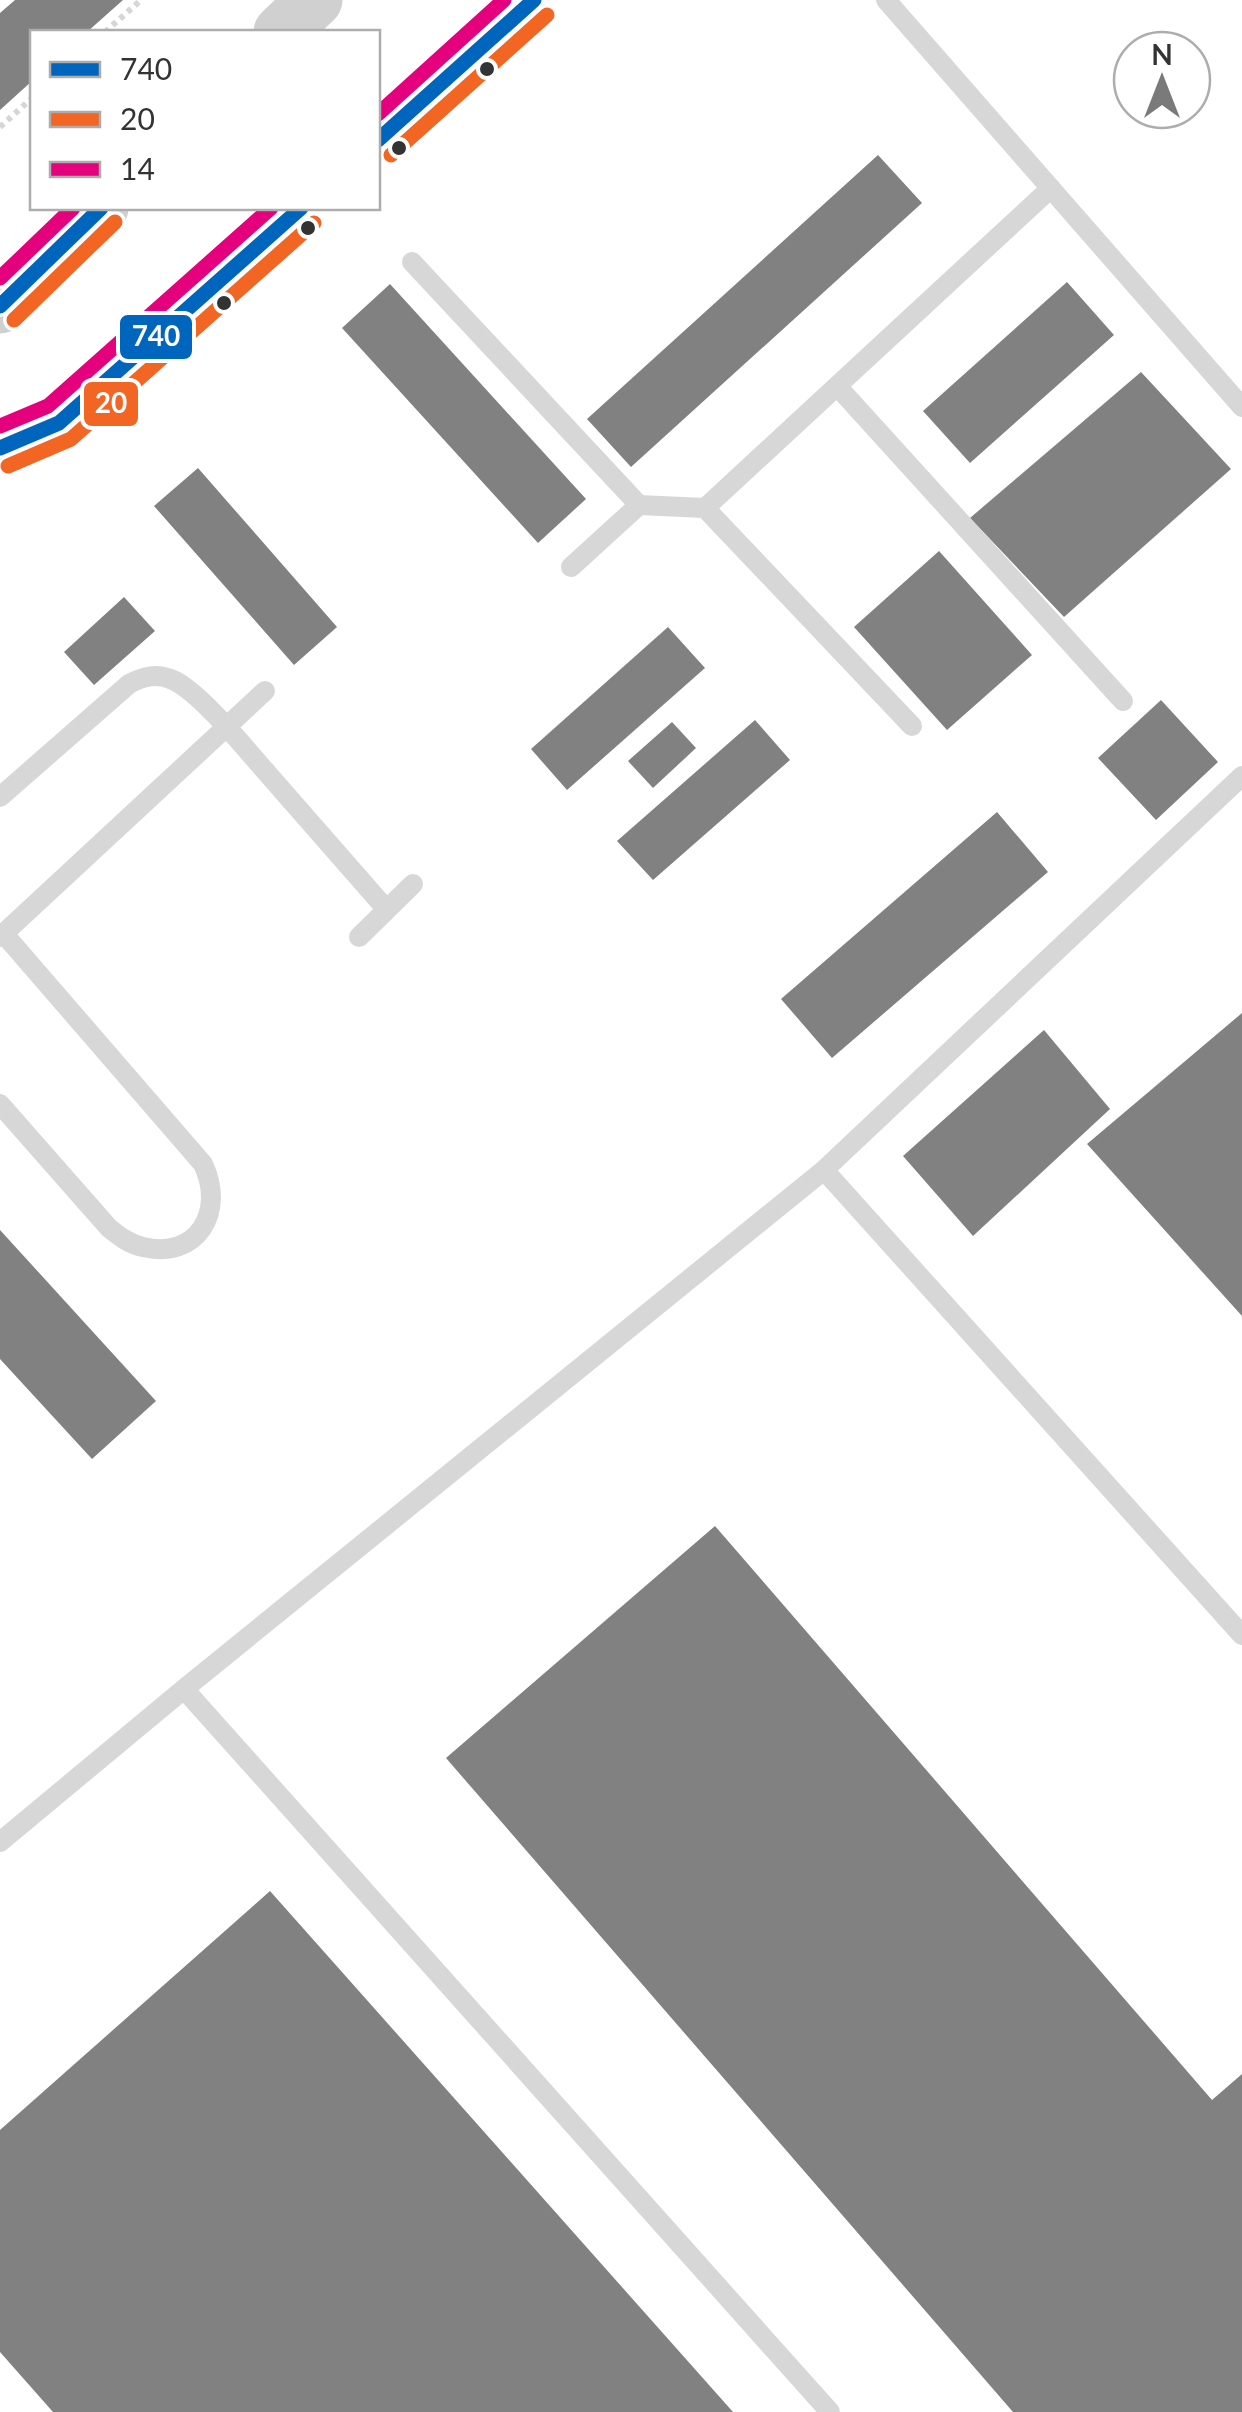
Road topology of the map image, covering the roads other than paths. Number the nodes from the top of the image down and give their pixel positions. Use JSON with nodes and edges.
{"nodes":[{"id":1,"x":315,"y":0,"type":"edge"},
{"id":2,"x":534,"y":0,"type":"edge"},
{"id":3,"x":886,"y":0,"type":"edge"},
{"id":4,"x":284,"y":30,"type":"edge"},
{"id":5,"x":380,"y":138,"type":"edge"},
{"id":6,"x":1050,"y":188,"type":"junction"},
{"id":7,"x":100,"y":210,"type":"edge"},
{"id":8,"x":299,"y":210,"type":"edge"},
{"id":9,"x":412,"y":262,"type":"dead end"},
{"id":10,"x":0,"y":306,"type":"edge"},
{"id":11,"x":837,"y":386,"type":"junction"},
{"id":12,"x":1242,"y":407,"type":"edge"},
{"id":13,"x":0,"y":448,"type":"edge"},
{"id":14,"x":639,"y":505,"type":"junction"},
{"id":15,"x":705,"y":508,"type":"junction"},
{"id":16,"x":571,"y":568,"type":"dead end"},
{"id":17,"x":265,"y":691,"type":"dead end"},
{"id":18,"x":1122,"y":701,"type":"dead end"},
{"id":19,"x":912,"y":726,"type":"dead end"},
{"id":20,"x":228,"y":728,"type":"junction"},
{"id":21,"x":1242,"y":776,"type":"edge"},
{"id":22,"x":0,"y":797,"type":"edge"},
{"id":23,"x":413,"y":884,"type":"dead end"},
{"id":24,"x":387,"y":910,"type":"junction"},
{"id":25,"x":2,"y":935,"type":"edge"},
{"id":26,"x":359,"y":937,"type":"dead end"},
{"id":27,"x":0,"y":1104,"type":"edge"},
{"id":28,"x":824,"y":1170,"type":"junction"},
{"id":29,"x":1242,"y":1635,"type":"edge"},
{"id":30,"x":184,"y":1689,"type":"junction"},
{"id":31,"x":0,"y":1842,"type":"edge"},
{"id":32,"x":830,"y":2412,"type":"edge"}],
"edges":[{"from":1,"to":4,"type":"street"},
{"from":2,"to":5,"type":"lane"},
{"from":3,"to":6,"type":"lane"},
{"from":6,"to":11,"type":"lane"},
{"from":6,"to":12,"type":"lane"},
{"from":7,"to":10,"type":"street"},
{"from":8,"to":13,"type":"lane"},
{"from":9,"to":14,"type":"lane"},
{"from":11,"to":15,"type":"lane"},
{"from":11,"to":18,"type":"lane"},
{"from":14,"to":15,"type":"lane"},
{"from":14,"to":16,"type":"lane"},
{"from":15,"to":19,"type":"lane"},
{"from":17,"to":20,"type":"lane"},
{"from":20,"to":22,"type":"lane"},
{"from":20,"to":24,"type":"lane"},
{"from":20,"to":25,"type":"lane"},
{"from":21,"to":28,"type":"lane"},
{"from":23,"to":24,"type":"lane"},
{"from":24,"to":26,"type":"lane"},
{"from":25,"to":27,"type":"lane"},
{"from":28,"to":29,"type":"lane"},
{"from":28,"to":30,"type":"lane"},
{"from":30,"to":31,"type":"lane"},
{"from":30,"to":32,"type":"lane"}]}
